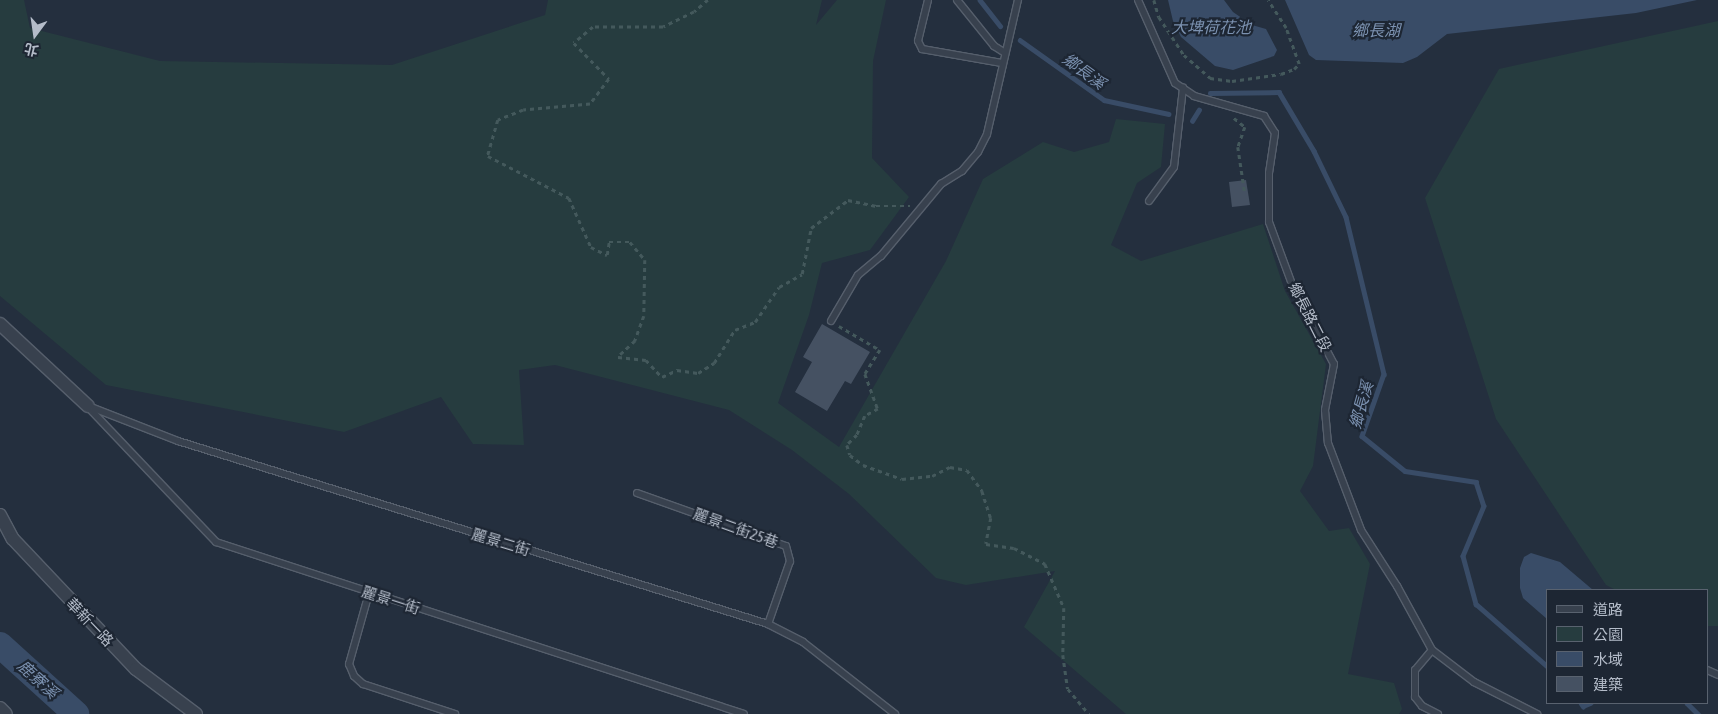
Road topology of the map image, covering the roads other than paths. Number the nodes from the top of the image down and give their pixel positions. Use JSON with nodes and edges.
{"nodes":[{"id":1,"x":928,"y":0,"type":"edge"},
{"id":2,"x":957,"y":0,"type":"edge"},
{"id":3,"x":1018,"y":0,"type":"edge"},
{"id":4,"x":1138,"y":0,"type":"edge"},
{"id":5,"x":1005,"y":53,"type":"junction"},
{"id":6,"x":1002,"y":63,"type":"junction"},
{"id":7,"x":1183,"y":88,"type":"junction"},
{"id":8,"x":1149,"y":201,"type":"dead end"},
{"id":9,"x":831,"y":321,"type":"road end"},
{"id":10,"x":0,"y":324,"type":"edge"},
{"id":11,"x":88,"y":406,"type":"junction"},
{"id":12,"x":637,"y":493,"type":"dead end"},
{"id":13,"x":0,"y":515,"type":"edge"},
{"id":14,"x":369,"y":593,"type":"junction"},
{"id":15,"x":768,"y":624,"type":"junction"},
{"id":16,"x":1432,"y":650,"type":"junction"},
{"id":17,"x":0,"y":708,"type":"edge"},
{"id":18,"x":6,"y":714,"type":"edge"},
{"id":19,"x":196,"y":714,"type":"edge"},
{"id":20,"x":455,"y":714,"type":"edge"},
{"id":21,"x":744,"y":714,"type":"edge"},
{"id":22,"x":895,"y":714,"type":"edge"},
{"id":23,"x":1438,"y":714,"type":"edge"},
{"id":24,"x":1537,"y":714,"type":"edge"}],
"edges":[{"from":1,"to":6,"type":"lane"},
{"from":2,"to":5,"type":"lane"},
{"from":3,"to":5,"type":"lane"},
{"from":4,"to":7,"type":"lane","name":"鄉長路二段"},
{"from":5,"to":6,"type":"lane"},
{"from":6,"to":9,"type":"lane"},
{"from":7,"to":8,"type":"lane"},
{"from":7,"to":16,"type":"lane","name":"鄉長路二段"},
{"from":10,"to":11,"type":"street"},
{"from":11,"to":14,"type":"lane","name":"麗景一街"},
{"from":11,"to":15,"type":"lane","name":"麗景二街"},
{"from":12,"to":15,"type":"lane","name":"麗景二街25巷"},
{"from":13,"to":19,"type":"street","name":"華新一路"},
{"from":14,"to":20,"type":"lane"},
{"from":14,"to":21,"type":"lane","name":"麗景一街"},
{"from":15,"to":22,"type":"lane","name":"麗景二街"},
{"from":16,"to":23,"type":"lane"},
{"from":16,"to":24,"type":"lane","name":"鄉長路二段"},
{"from":17,"to":18,"type":"street"}]}
